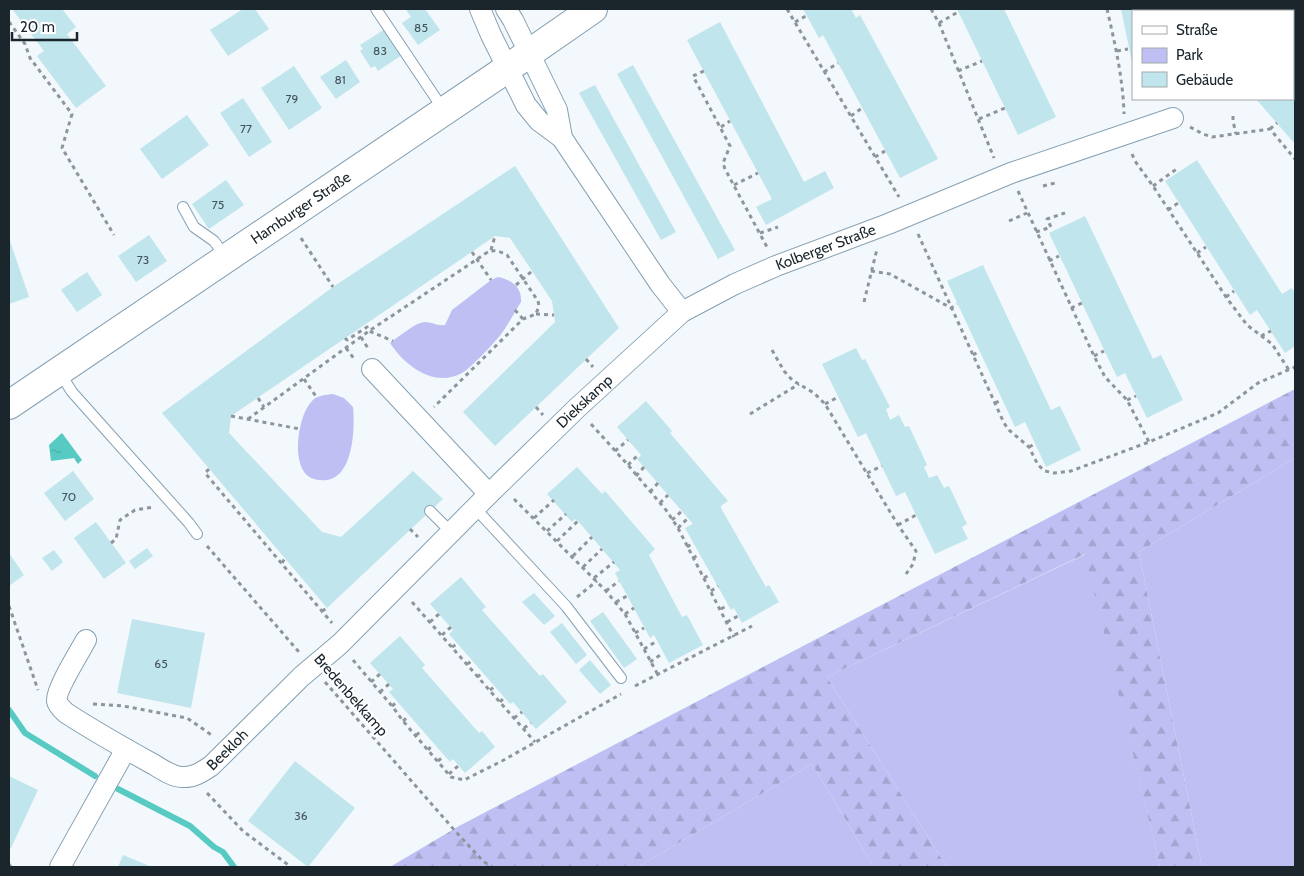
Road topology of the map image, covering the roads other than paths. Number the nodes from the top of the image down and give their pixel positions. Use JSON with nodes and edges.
{"nodes":[{"id":1,"x":376,"y":9,"type":"edge"},
{"id":2,"x":480,"y":9,"type":"edge"},
{"id":3,"x":506,"y":9,"type":"edge"},
{"id":4,"x":593,"y":9,"type":"edge"},
{"id":5,"x":518,"y":61,"type":"junction"},
{"id":6,"x":444,"y":110,"type":"junction"},
{"id":7,"x":1173,"y":118,"type":"road end"},
{"id":8,"x":562,"y":138,"type":"junction"},
{"id":9,"x":184,"y":207,"type":"dead end"},
{"id":10,"x":226,"y":257,"type":"junction"},
{"id":11,"x":682,"y":312,"type":"junction"},
{"id":12,"x":372,"y":369,"type":"dead end"},
{"id":13,"x":59,"y":372,"type":"junction"},
{"id":14,"x":9,"y":405,"type":"edge"},
{"id":15,"x":494,"y":490,"type":"junction"},
{"id":16,"x":475,"y":508,"type":"junction"},
{"id":17,"x":430,"y":511,"type":"dead end"},
{"id":18,"x":451,"y":532,"type":"junction"},
{"id":19,"x":196,"y":534,"type":"road end"},
{"id":20,"x":86,"y":640,"type":"dead end"},
{"id":21,"x":312,"y":667,"type":"joint"},
{"id":22,"x":621,"y":678,"type":"dead end"},
{"id":23,"x":126,"y":749,"type":"junction"},
{"id":24,"x":60,"y":867,"type":"edge"}],
"edges":[{"from":1,"to":6,"type":"lane"},
{"from":2,"to":5,"type":"street"},
{"from":3,"to":5,"type":"street"},
{"from":4,"to":5,"type":"main road","name":"Hamburger Straße"},
{"from":5,"to":6,"type":"main road","name":"Hamburger Straße"},
{"from":5,"to":8,"type":"street"},
{"from":5,"to":8,"type":"street"},
{"from":6,"to":10,"type":"main road","name":"Hamburger Straße"},
{"from":7,"to":11,"type":"street","name":"Kolberger Straße"},
{"from":8,"to":11,"type":"street"},
{"from":9,"to":10,"type":"lane"},
{"from":10,"to":13,"type":"main road","name":"Hamburger Straße"},
{"from":11,"to":15,"type":"street","name":"Diekskamp"},
{"from":12,"to":15,"type":"street"},
{"from":13,"to":14,"type":"main road","name":"Hamburger Straße"},
{"from":13,"to":19,"type":"lane"},
{"from":15,"to":16,"type":"street","name":"Diekskamp"},
{"from":16,"to":18,"type":"street","name":"Diekskamp"},
{"from":16,"to":22,"type":"lane"},
{"from":17,"to":18,"type":"lane"},
{"from":18,"to":21,"type":"street","name":"Diekskamp"},
{"from":20,"to":23,"type":"street","name":"Beekloh"},
{"from":21,"to":23,"type":"street","name":"Beekloh"},
{"from":23,"to":24,"type":"street"}]}
